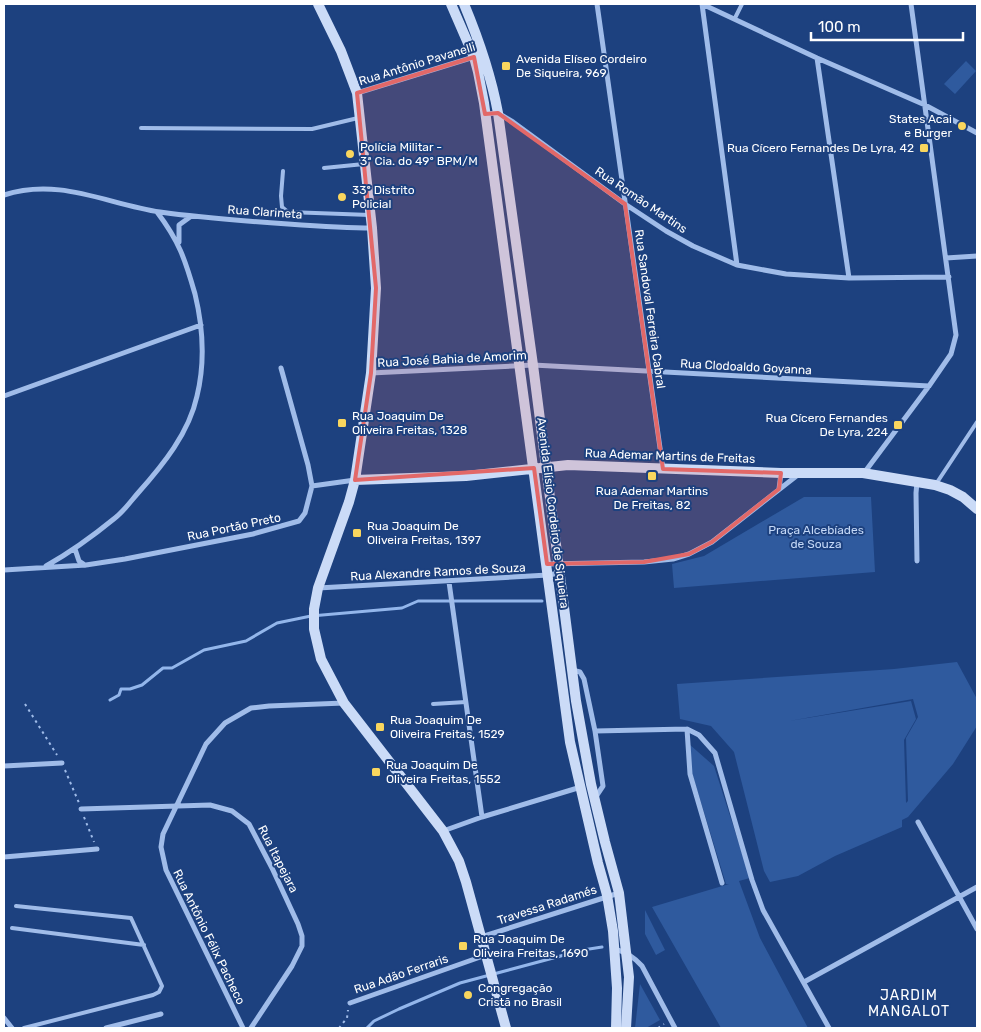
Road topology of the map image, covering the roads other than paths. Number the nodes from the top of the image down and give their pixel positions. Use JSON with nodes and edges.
{"nodes":[{"id":1,"x":318,"y":4,"type":"edge"},
{"id":2,"x":451,"y":4,"type":"edge"},
{"id":3,"x":464,"y":4,"type":"edge"},
{"id":4,"x":597,"y":4,"type":"edge"},
{"id":5,"x":702,"y":4,"type":"edge"},
{"id":6,"x":742,"y":4,"type":"edge"},
{"id":7,"x":911,"y":4,"type":"edge"},
{"id":8,"x":735,"y":18,"type":"junction"},
{"id":9,"x":479,"y":56,"type":"junction"},
{"id":10,"x":817,"y":58,"type":"junction"},
{"id":11,"x":356,"y":93,"type":"junction"},
{"id":12,"x":926,"y":104,"type":"junction"},
{"id":13,"x":498,"y":113,"type":"junction"},
{"id":14,"x":485,"y":114,"type":"junction"},
{"id":15,"x":359,"y":117,"type":"junction"},
{"id":16,"x":141,"y":128,"type":"dead end"},
{"id":17,"x":977,"y":133,"type":"edge"},
{"id":18,"x":364,"y":164,"type":"junction"},
{"id":19,"x":324,"y":168,"type":"dead end"},
{"id":20,"x":283,"y":171,"type":"dead end"},
{"id":21,"x":4,"y":195,"type":"edge"},
{"id":22,"x":625,"y":204,"type":"junction"},
{"id":23,"x":157,"y":212,"type":"junction"},
{"id":24,"x":370,"y":215,"type":"junction"},
{"id":25,"x":190,"y":216,"type":"junction"},
{"id":26,"x":372,"y":228,"type":"junction"},
{"id":27,"x":180,"y":245,"type":"junction"},
{"id":28,"x":977,"y":256,"type":"edge"},
{"id":29,"x":946,"y":258,"type":"junction"},
{"id":30,"x":738,"y":265,"type":"junction"},
{"id":31,"x":949,"y":277,"type":"junction"},
{"id":32,"x":849,"y":278,"type":"junction"},
{"id":33,"x":201,"y":325,"type":"junction"},
{"id":34,"x":533,"y":365,"type":"junction"},
{"id":35,"x":520,"y":366,"type":"junction"},
{"id":36,"x":281,"y":368,"type":"dead end"},
{"id":37,"x":649,"y":372,"type":"junction"},
{"id":38,"x":371,"y":373,"type":"junction"},
{"id":39,"x":929,"y":386,"type":"junction"},
{"id":40,"x":4,"y":396,"type":"edge"},
{"id":41,"x":977,"y":422,"type":"edge"},
{"id":42,"x":547,"y":466,"type":"junction"},
{"id":43,"x":534,"y":468,"type":"junction"},
{"id":44,"x":663,"y":469,"type":"junction"},
{"id":45,"x":781,"y":473,"type":"junction"},
{"id":46,"x":799,"y":473,"type":"junction"},
{"id":47,"x":864,"y":473,"type":"junction"},
{"id":48,"x":355,"y":480,"type":"junction"},
{"id":49,"x":917,"y":482,"type":"junction"},
{"id":50,"x":312,"y":486,"type":"junction"},
{"id":51,"x":935,"y":486,"type":"junction"},
{"id":52,"x":779,"y":489,"type":"junction"},
{"id":53,"x":977,"y":509,"type":"edge"},
{"id":54,"x":75,"y":549,"type":"junction"},
{"id":55,"x":917,"y":561,"type":"dead end"},
{"id":56,"x":547,"y":564,"type":"junction"},
{"id":57,"x":86,"y":565,"type":"junction"},
{"id":58,"x":44,"y":567,"type":"junction"},
{"id":59,"x":560,"y":568,"type":"junction"},
{"id":60,"x":4,"y":570,"type":"edge"},
{"id":61,"x":548,"y":576,"type":"junction"},
{"id":62,"x":449,"y":582,"type":"junction"},
{"id":63,"x":316,"y":592,"type":"junction"},
{"id":64,"x":572,"y":670,"type":"junction"},
{"id":65,"x":466,"y":702,"type":"junction"},
{"id":66,"x":344,"y":703,"type":"junction"},
{"id":67,"x":433,"y":704,"type":"dead end"},
{"id":68,"x":687,"y":729,"type":"junction"},
{"id":69,"x":595,"y":731,"type":"junction"},
{"id":70,"x":62,"y":763,"type":"road end"},
{"id":71,"x":4,"y":766,"type":"edge"},
{"id":72,"x":586,"y":786,"type":"junction"},
{"id":73,"x":595,"y":799,"type":"junction"},
{"id":74,"x":175,"y":806,"type":"junction"},
{"id":75,"x":81,"y":809,"type":"road end"},
{"id":76,"x":482,"y":817,"type":"junction"},
{"id":77,"x":918,"y":822,"type":"dead end"},
{"id":78,"x":443,"y":832,"type":"junction"},
{"id":79,"x":97,"y":849,"type":"road end"},
{"id":80,"x":4,"y":857,"type":"edge"},
{"id":81,"x":722,"y":883,"type":"dead end"},
{"id":82,"x":977,"y":887,"type":"edge"},
{"id":83,"x":619,"y":893,"type":"junction"},
{"id":84,"x":608,"y":895,"type":"junction"},
{"id":85,"x":960,"y":897,"type":"junction"},
{"id":86,"x":16,"y":906,"type":"dead end"},
{"id":87,"x":12,"y":928,"type":"dead end"},
{"id":88,"x":977,"y":929,"type":"edge"},
{"id":89,"x":481,"y":937,"type":"junction"},
{"id":90,"x":144,"y":945,"type":"junction"},
{"id":91,"x":615,"y":949,"type":"junction"},
{"id":92,"x":627,"y":953,"type":"junction"},
{"id":93,"x":486,"y":955,"type":"junction"},
{"id":94,"x":804,"y":982,"type":"junction"},
{"id":95,"x":350,"y":1003,"type":"road end"},
{"id":96,"x":161,"y":1014,"type":"dead end"},
{"id":97,"x":4,"y":1018,"type":"edge"},
{"id":98,"x":12,"y":1028,"type":"edge"},
{"id":99,"x":24,"y":1028,"type":"edge"},
{"id":100,"x":106,"y":1028,"type":"edge"},
{"id":101,"x":243,"y":1028,"type":"edge"},
{"id":102,"x":250,"y":1028,"type":"edge"},
{"id":103,"x":506,"y":1028,"type":"edge"},
{"id":104,"x":616,"y":1028,"type":"edge"},
{"id":105,"x":626,"y":1028,"type":"edge"},
{"id":106,"x":675,"y":1028,"type":"edge"},
{"id":107,"x":829,"y":1028,"type":"edge"}],
"edges":[{"from":1,"to":11,"type":"main road"},
{"from":2,"to":9,"type":"main road","name":"Avenida Elísio Cordeiro de Siqueira"},
{"from":3,"to":9,"type":"main road","name":"Avenida Elísio Cordeiro de Siqueira"},
{"from":4,"to":22,"type":"street","name":"Rua Sandoval Ferreira Cabral"},
{"from":5,"to":8,"type":"street"},
{"from":5,"to":30,"type":"street"},
{"from":6,"to":8,"type":"lane"},
{"from":7,"to":12,"type":"street"},
{"from":8,"to":10,"type":"street"},
{"from":9,"to":11,"type":"street","name":"Rua Antônio Pavanelli"},
{"from":9,"to":13,"type":"main road","name":"Avenida Elísio Cordeiro de Siqueira"},
{"from":9,"to":14,"type":"main road","name":"Avenida Elísio Cordeiro de Siqueira"},
{"from":10,"to":12,"type":"street"},
{"from":10,"to":32,"type":"street"},
{"from":11,"to":15,"type":"main road"},
{"from":12,"to":17,"type":"street"},
{"from":12,"to":29,"type":"street"},
{"from":13,"to":14,"type":"street"},
{"from":13,"to":22,"type":"street","name":"Rua Romão Martins"},
{"from":13,"to":34,"type":"main road","name":"Avenida Elísio Cordeiro de Siqueira"},
{"from":14,"to":35,"type":"main road","name":"Avenida Elísio Cordeiro de Siqueira"},
{"from":15,"to":16,"type":"lane"},
{"from":15,"to":18,"type":"main road"},
{"from":18,"to":19,"type":"lane"},
{"from":18,"to":24,"type":"main road"},
{"from":20,"to":24,"type":"lane"},
{"from":21,"to":23,"type":"street","name":"Rua Clarineta"},
{"from":22,"to":30,"type":"street","name":"Rua Romão Martins"},
{"from":22,"to":37,"type":"street","name":"Rua Sandoval Ferreira Cabral"},
{"from":23,"to":25,"type":"street","name":"Rua Clarineta"},
{"from":23,"to":27,"type":"street"},
{"from":24,"to":26,"type":"main road"},
{"from":25,"to":26,"type":"street","name":"Rua Clarineta"},
{"from":25,"to":27,"type":"street"},
{"from":26,"to":38,"type":"main road"},
{"from":27,"to":33,"type":"street"},
{"from":28,"to":29,"type":"street"},
{"from":29,"to":31,"type":"street"},
{"from":30,"to":32,"type":"street","name":"Rua Romão Martins"},
{"from":31,"to":32,"type":"street","name":"Rua Romão Martins"},
{"from":31,"to":39,"type":"street"},
{"from":33,"to":40,"type":"street"},
{"from":33,"to":54,"type":"street"},
{"from":34,"to":35,"type":"street","name":"Rua José Bahia de Amorim"},
{"from":34,"to":37,"type":"street","name":"Rua Clodoaldo Goyanna"},
{"from":34,"to":42,"type":"main road","name":"Avenida Elísio Cordeiro de Siqueira"},
{"from":35,"to":38,"type":"street","name":"Rua José Bahia de Amorim"},
{"from":35,"to":43,"type":"main road","name":"Avenida Elísio Cordeiro de Siqueira"},
{"from":36,"to":50,"type":"street","name":"Rua Portão Preto"},
{"from":37,"to":39,"type":"street","name":"Rua Clodoaldo Goyanna"},
{"from":37,"to":44,"type":"street","name":"Rua Sandoval Ferreira Cabral"},
{"from":38,"to":48,"type":"main road"},
{"from":39,"to":47,"type":"street"},
{"from":41,"to":51,"type":"lane"},
{"from":42,"to":43,"type":"main road","name":"Rua Ademar Martins de Freitas"},
{"from":42,"to":44,"type":"main road","name":"Rua Ademar Martins de Freitas"},
{"from":42,"to":59,"type":"main road","name":"Avenida Elísio Cordeiro de Siqueira"},
{"from":43,"to":48,"type":"main road","name":"Rua Ademar Martins de Freitas"},
{"from":43,"to":56,"type":"main road","name":"Avenida Elísio Cordeiro de Siqueira"},
{"from":44,"to":45,"type":"main road","name":"Rua Ademar Martins de Freitas"},
{"from":45,"to":46,"type":"main road","name":"Rua Ademar Martins de Freitas"},
{"from":45,"to":52,"type":"street"},
{"from":46,"to":47,"type":"main road","name":"Rua Ademar Martins de Freitas"},
{"from":46,"to":52,"type":"street"},
{"from":47,"to":49,"type":"main road","name":"Rua Ademar Martins de Freitas"},
{"from":48,"to":50,"type":"street"},
{"from":48,"to":63,"type":"main road"},
{"from":49,"to":51,"type":"main road","name":"Rua Ademar Martins de Freitas"},
{"from":49,"to":55,"type":"street"},
{"from":50,"to":57,"type":"street","name":"Rua Portão Preto"},
{"from":51,"to":53,"type":"main road","name":"Rua Ademar Martins de Freitas"},
{"from":52,"to":59,"type":"street"},
{"from":54,"to":57,"type":"street"},
{"from":54,"to":58,"type":"street"},
{"from":56,"to":59,"type":"street"},
{"from":56,"to":61,"type":"main road","name":"Avenida Elísio Cordeiro de Siqueira"},
{"from":57,"to":58,"type":"street","name":"Rua Portão Preto"},
{"from":58,"to":60,"type":"street","name":"Rua Portão Preto"},
{"from":59,"to":61,"type":"street","name":"Rua Alexandre Ramos de Souza"},
{"from":59,"to":64,"type":"main road","name":"Avenida Elísio Cordeiro de Siqueira"},
{"from":61,"to":62,"type":"street","name":"Rua Alexandre Ramos de Souza"},
{"from":61,"to":72,"type":"main road","name":"Avenida Elísio Cordeiro de Siqueira"},
{"from":62,"to":63,"type":"street","name":"Rua Alexandre Ramos de Souza"},
{"from":62,"to":65,"type":"street"},
{"from":63,"to":66,"type":"main road"},
{"from":64,"to":69,"type":"street"},
{"from":64,"to":72,"type":"main road","name":"Avenida Elísio Cordeiro de Siqueira"},
{"from":65,"to":67,"type":"lane"},
{"from":65,"to":76,"type":"street"},
{"from":66,"to":74,"type":"street","name":"Rua Antônio Félix Pacheco"},
{"from":66,"to":78,"type":"main road"},
{"from":68,"to":69,"type":"street"},
{"from":68,"to":81,"type":"street"},
{"from":68,"to":94,"type":"street"},
{"from":69,"to":73,"type":"street"},
{"from":70,"to":71,"type":"street"},
{"from":72,"to":73,"type":"main road","name":"Avenida Elísio Cordeiro de Siqueira"},
{"from":72,"to":76,"type":"street"},
{"from":72,"to":84,"type":"main road","name":"Avenida Elísio Cordeiro de Siqueira"},
{"from":73,"to":83,"type":"main road","name":"Avenida Elísio Cordeiro de Siqueira"},
{"from":74,"to":75,"type":"street","name":"Rua Itapejara"},
{"from":74,"to":101,"type":"street","name":"Rua Antônio Félix Pacheco"},
{"from":74,"to":102,"type":"street","name":"Rua Itapejara"},
{"from":76,"to":78,"type":"street"},
{"from":77,"to":85,"type":"street"},
{"from":78,"to":89,"type":"main road"},
{"from":79,"to":80,"type":"street"},
{"from":82,"to":85,"type":"street"},
{"from":83,"to":84,"type":"street","name":"Travessa Radamés"},
{"from":83,"to":92,"type":"main road","name":"Avenida Elísio Cordeiro de Siqueira"},
{"from":84,"to":89,"type":"street","name":"Travessa Radamés"},
{"from":84,"to":91,"type":"main road","name":"Avenida Elísio Cordeiro de Siqueira"},
{"from":85,"to":88,"type":"street"},
{"from":85,"to":94,"type":"street"},
{"from":86,"to":90,"type":"lane"},
{"from":87,"to":90,"type":"lane"},
{"from":89,"to":93,"type":"main road"},
{"from":90,"to":99,"type":"lane"},
{"from":91,"to":92,"type":"street"},
{"from":91,"to":104,"type":"main road","name":"Avenida Elísio Cordeiro de Siqueira"},
{"from":92,"to":105,"type":"main road","name":"Avenida Elísio Cordeiro de Siqueira"},
{"from":92,"to":106,"type":"street"},
{"from":93,"to":95,"type":"street","name":"Rua Adão Ferraris"},
{"from":93,"to":103,"type":"main road"},
{"from":94,"to":107,"type":"street"},
{"from":96,"to":100,"type":"street"},
{"from":97,"to":98,"type":"street"}]}
